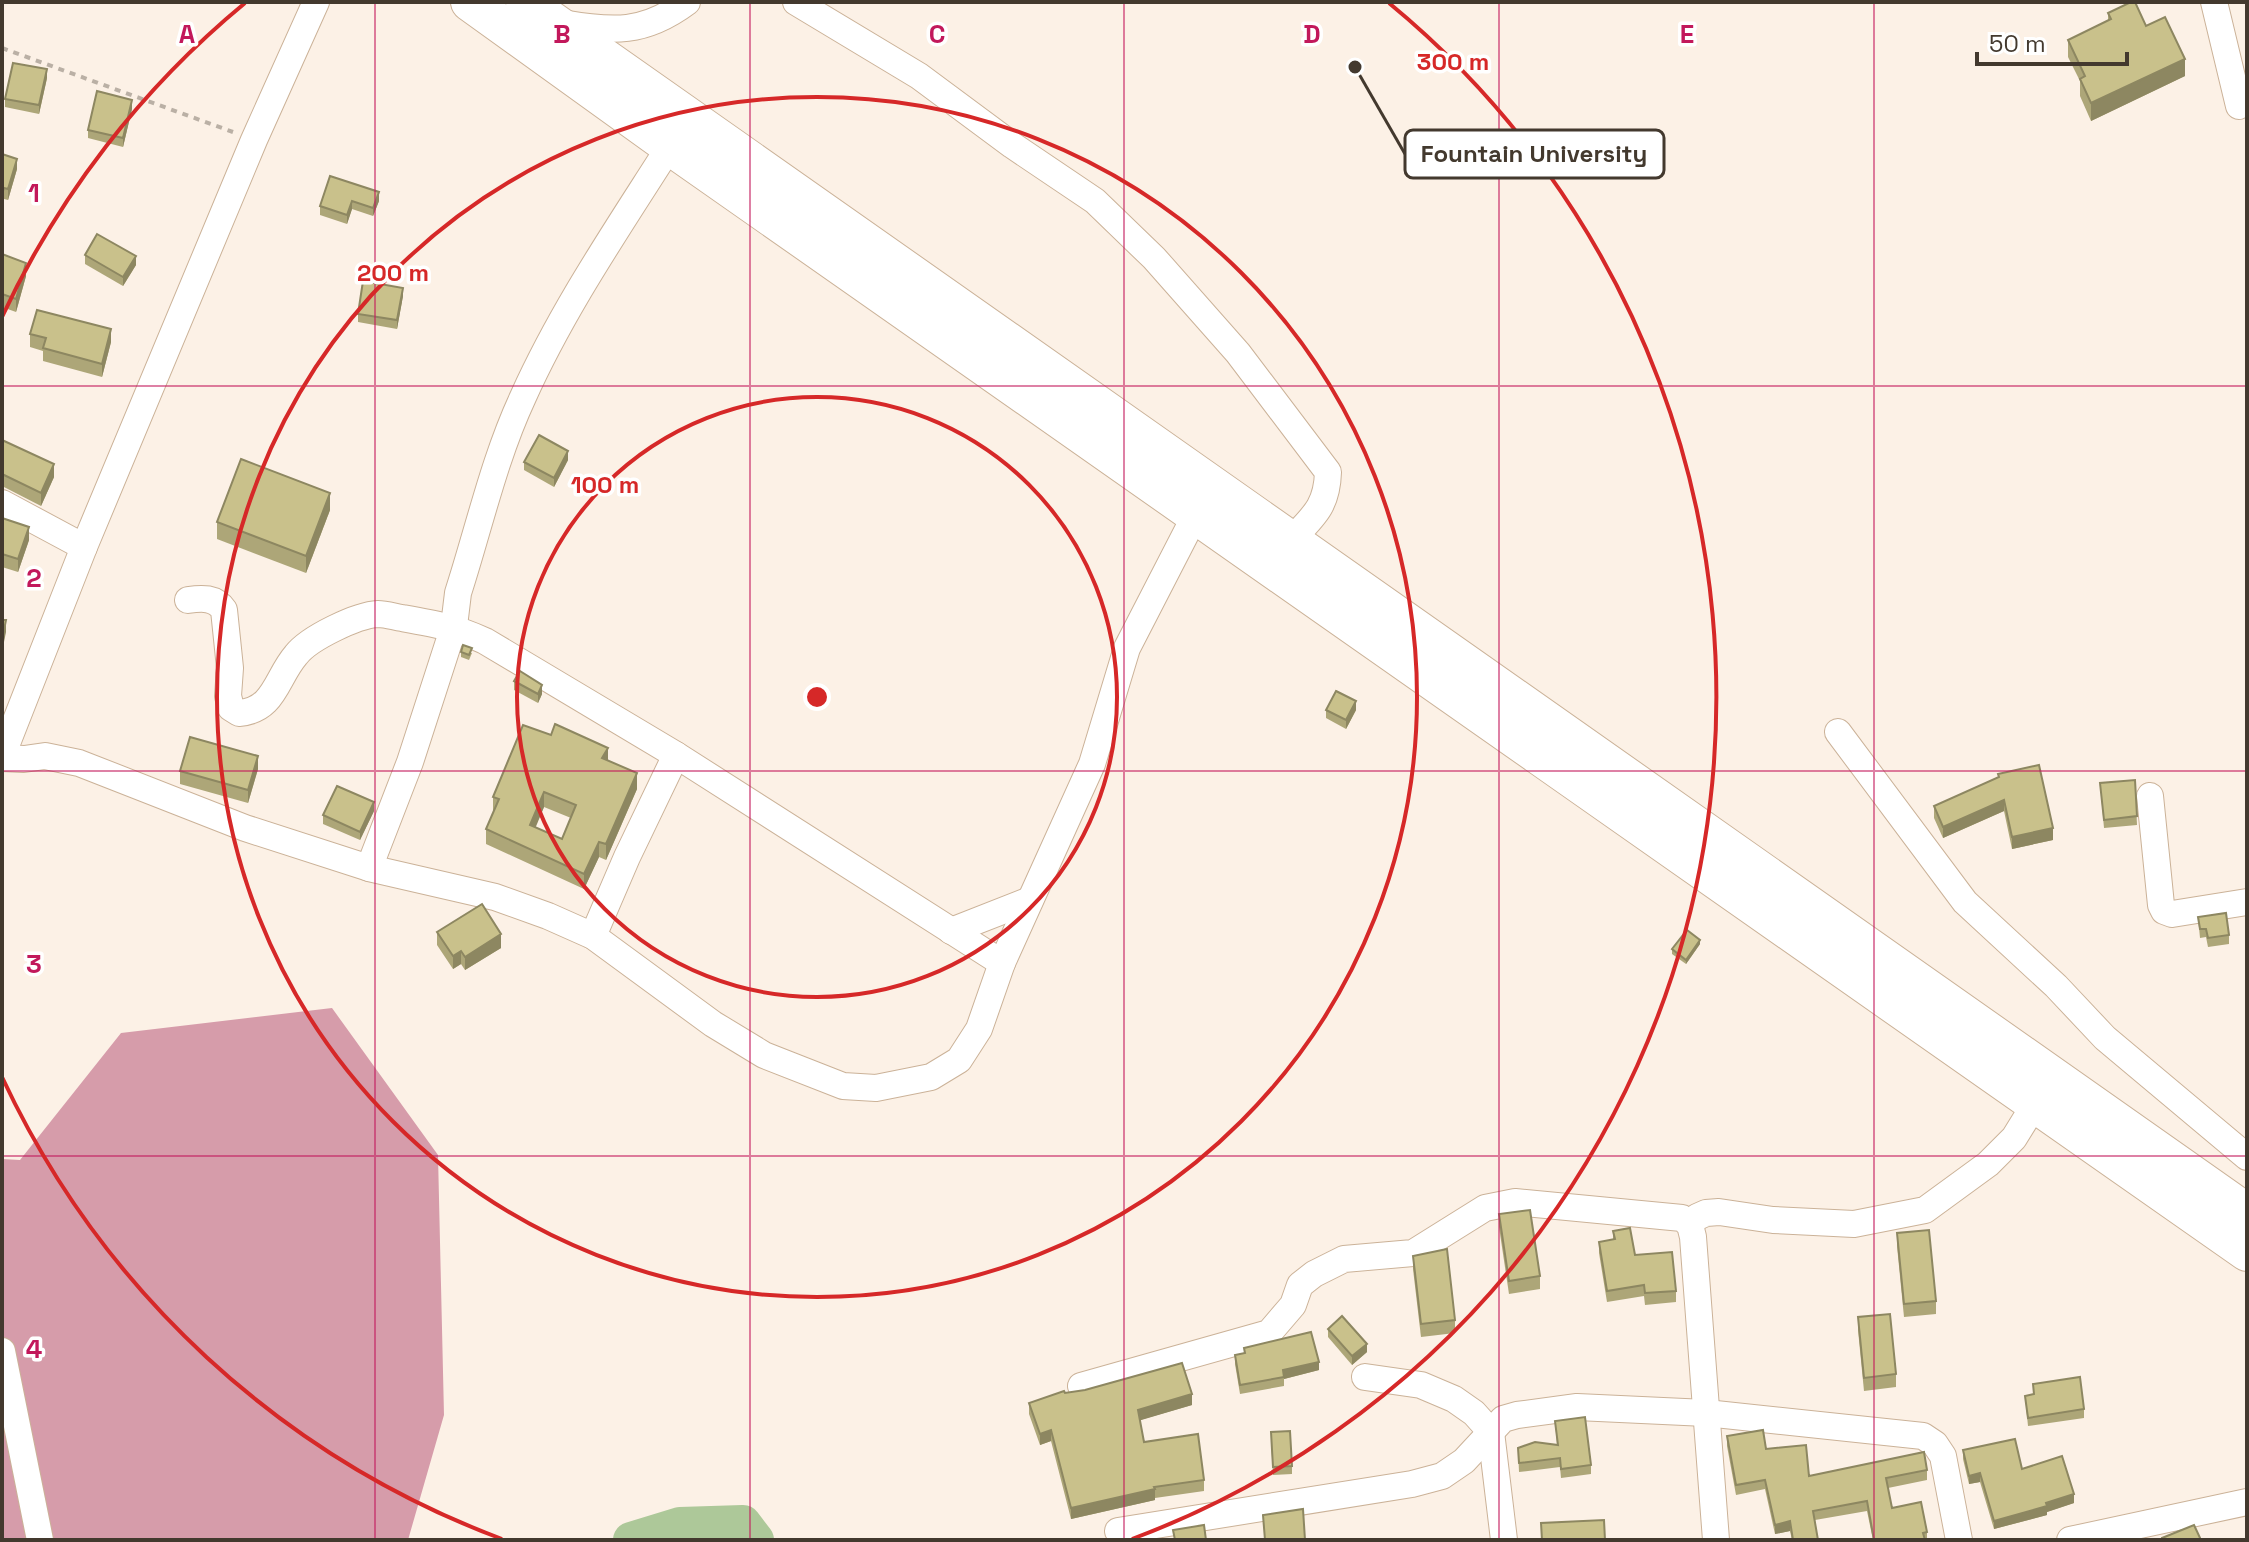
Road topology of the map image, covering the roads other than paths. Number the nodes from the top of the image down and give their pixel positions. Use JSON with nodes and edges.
{"nodes":[{"id":1,"x":316,"y":2,"type":"edge"},
{"id":2,"x":470,"y":2,"type":"edge"},
{"id":3,"x":687,"y":2,"type":"edge"},
{"id":4,"x":796,"y":2,"type":"edge"},
{"id":5,"x":2214,"y":2,"type":"edge"},
{"id":6,"x":539,"y":12,"type":"edge"},
{"id":7,"x":2239,"y":106,"type":"dead end"},
{"id":8,"x":670,"y":146,"type":"junction"},
{"id":9,"x":2,"y":503,"type":"edge"},
{"id":10,"x":1196,"y":514,"type":"junction"},
{"id":11,"x":1291,"y":540,"type":"junction"},
{"id":12,"x":84,"y":547,"type":"junction"},
{"id":13,"x":188,"y":600,"type":"dead end"},
{"id":14,"x":454,"y":626,"type":"junction"},
{"id":15,"x":1838,"y":732,"type":"dead end"},
{"id":16,"x":676,"y":755,"type":"junction"},
{"id":17,"x":2,"y":757,"type":"edge"},
{"id":18,"x":2150,"y":796,"type":"dead end"},
{"id":19,"x":369,"y":868,"type":"junction"},
{"id":20,"x":1030,"y":900,"type":"junction"},
{"id":21,"x":2247,"y":902,"type":"edge"},
{"id":22,"x":951,"y":931,"type":"junction"},
{"id":23,"x":593,"y":936,"type":"junction"},
{"id":24,"x":1002,"y":963,"type":"junction"},
{"id":25,"x":2035,"y":1104,"type":"junction"},
{"id":26,"x":2247,"y":1157,"type":"edge"},
{"id":27,"x":2247,"y":1213,"type":"edge"},
{"id":28,"x":1690,"y":1225,"type":"junction"},
{"id":29,"x":2247,"y":1252,"type":"edge"},
{"id":30,"x":2,"y":1351,"type":"edge"},
{"id":31,"x":1365,"y":1377,"type":"dead end"},
{"id":32,"x":1081,"y":1386,"type":"dead end"},
{"id":33,"x":1706,"y":1413,"type":"junction"},
{"id":34,"x":1491,"y":1432,"type":"junction"},
{"id":35,"x":2247,"y":1502,"type":"edge"},
{"id":36,"x":1118,"y":1531,"type":"dead end"},
{"id":37,"x":2143,"y":1532,"type":"edge"},
{"id":38,"x":40,"y":1540,"type":"edge"},
{"id":39,"x":1504,"y":1540,"type":"edge"},
{"id":40,"x":1716,"y":1540,"type":"edge"},
{"id":41,"x":1959,"y":1540,"type":"edge"},
{"id":42,"x":2070,"y":1540,"type":"edge"}],
"edges":[{"from":1,"to":12,"type":"street"},
{"from":2,"to":8,"type":"highway"},
{"from":3,"to":6,"type":"street"},
{"from":4,"to":11,"type":"street"},
{"from":5,"to":7,"type":"street"},
{"from":6,"to":11,"type":"highway"},
{"from":8,"to":10,"type":"highway"},
{"from":8,"to":14,"type":"street"},
{"from":9,"to":12,"type":"street"},
{"from":10,"to":20,"type":"street"},
{"from":10,"to":25,"type":"highway"},
{"from":11,"to":27,"type":"highway"},
{"from":12,"to":17,"type":"street"},
{"from":13,"to":14,"type":"street"},
{"from":14,"to":16,"type":"street"},
{"from":14,"to":19,"type":"street"},
{"from":15,"to":26,"type":"street"},
{"from":16,"to":22,"type":"street"},
{"from":16,"to":23,"type":"street"},
{"from":17,"to":19,"type":"street"},
{"from":18,"to":21,"type":"street"},
{"from":19,"to":23,"type":"street"},
{"from":20,"to":22,"type":"street"},
{"from":20,"to":24,"type":"street"},
{"from":22,"to":24,"type":"street"},
{"from":23,"to":24,"type":"street"},
{"from":25,"to":28,"type":"street"},
{"from":25,"to":29,"type":"highway"},
{"from":28,"to":32,"type":"street"},
{"from":28,"to":33,"type":"street"},
{"from":30,"to":38,"type":"street"},
{"from":31,"to":34,"type":"street"},
{"from":33,"to":34,"type":"street"},
{"from":33,"to":40,"type":"street"},
{"from":33,"to":41,"type":"street"},
{"from":34,"to":36,"type":"street"},
{"from":34,"to":39,"type":"street"},
{"from":35,"to":37,"type":"street"},
{"from":37,"to":42,"type":"street"}]}
